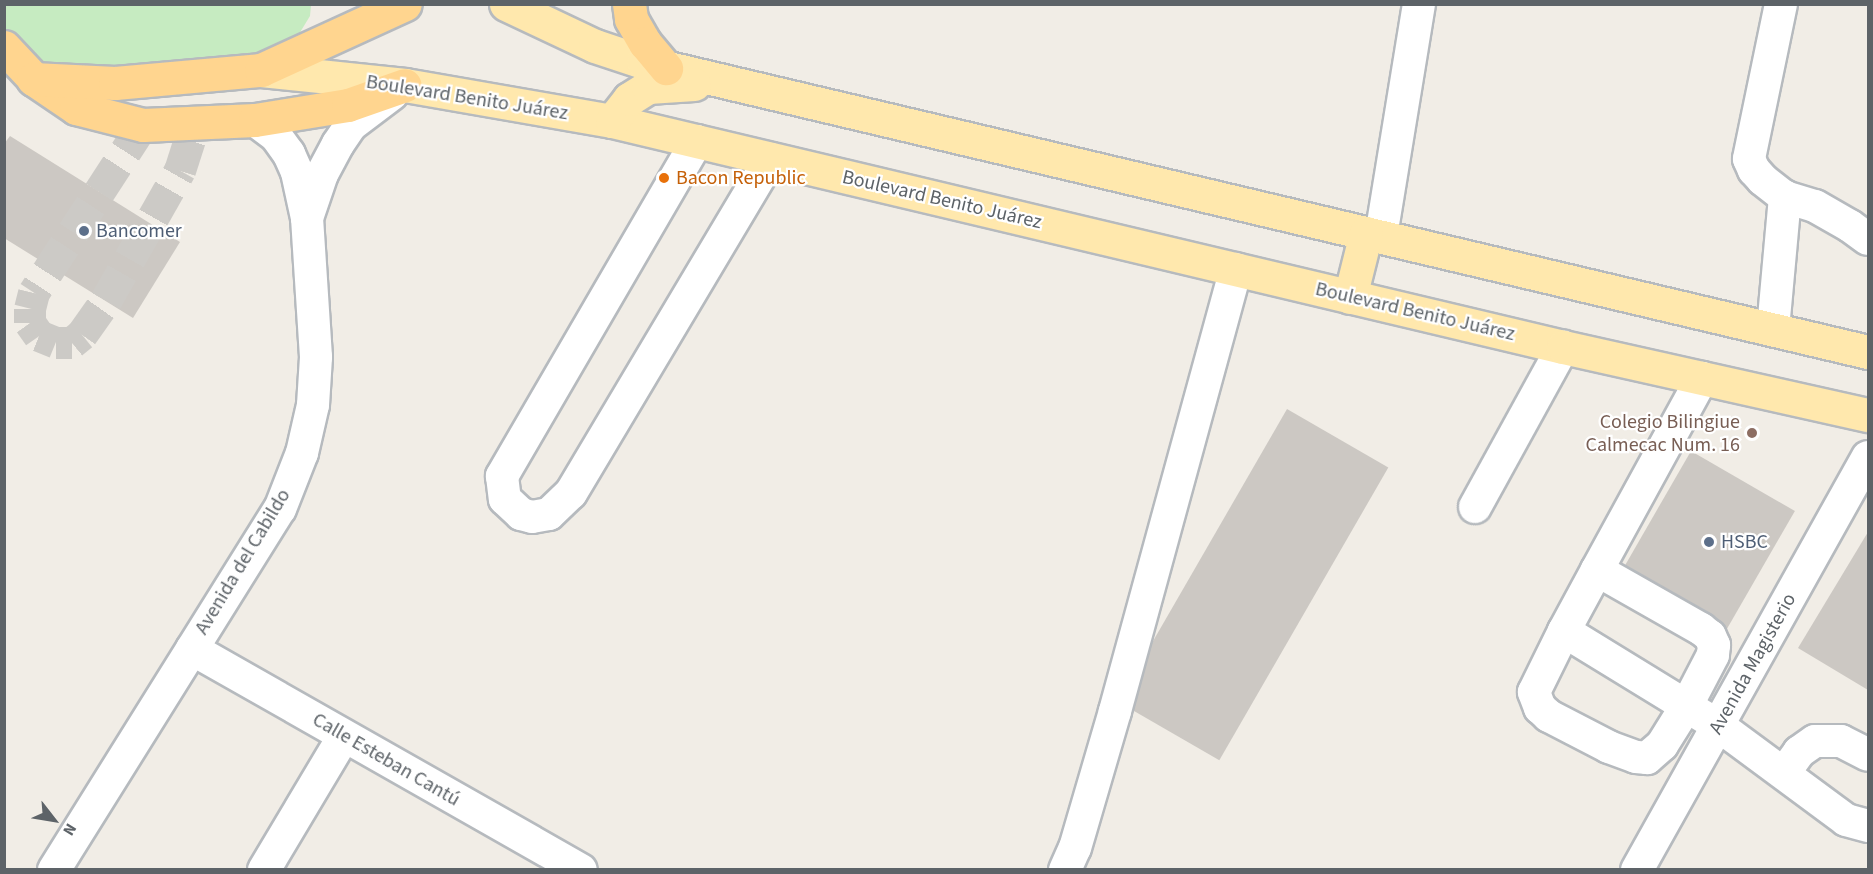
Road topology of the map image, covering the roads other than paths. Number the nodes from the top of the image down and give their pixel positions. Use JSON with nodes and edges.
{"nodes":[{"id":1,"x":405,"y":4,"type":"edge"},
{"id":2,"x":506,"y":4,"type":"edge"},
{"id":3,"x":629,"y":4,"type":"edge"},
{"id":4,"x":1419,"y":4,"type":"edge"},
{"id":5,"x":1781,"y":4,"type":"edge"},
{"id":6,"x":4,"y":47,"type":"edge"},
{"id":7,"x":666,"y":68,"type":"junction"},
{"id":8,"x":261,"y":70,"type":"junction"},
{"id":9,"x":20,"y":77,"type":"edge"},
{"id":10,"x":405,"y":85,"type":"junction"},
{"id":11,"x":738,"y":85,"type":"junction"},
{"id":12,"x":255,"y":120,"type":"junction"},
{"id":13,"x":612,"y":121,"type":"junction"},
{"id":14,"x":697,"y":141,"type":"junction"},
{"id":15,"x":770,"y":159,"type":"junction"},
{"id":16,"x":1785,"y":196,"type":"junction"},
{"id":17,"x":307,"y":218,"type":"junction"},
{"id":18,"x":1373,"y":234,"type":"junction"},
{"id":19,"x":1869,"y":239,"type":"edge"},
{"id":20,"x":1236,"y":269,"type":"junction"},
{"id":21,"x":1350,"y":297,"type":"junction"},
{"id":22,"x":1773,"y":329,"type":"junction"},
{"id":23,"x":1563,"y":347,"type":"junction"},
{"id":24,"x":1869,"y":351,"type":"edge"},
{"id":25,"x":1702,"y":378,"type":"junction"},
{"id":26,"x":1869,"y":415,"type":"edge"},
{"id":27,"x":1869,"y":457,"type":"edge"},
{"id":28,"x":1475,"y":507,"type":"dead end"},
{"id":29,"x":1597,"y":570,"type":"junction"},
{"id":30,"x":1564,"y":631,"type":"junction"},
{"id":31,"x":192,"y":649,"type":"junction"},
{"id":32,"x":1687,"y":705,"type":"junction"},
{"id":33,"x":1719,"y":726,"type":"junction"},
{"id":34,"x":344,"y":736,"type":"junction"},
{"id":35,"x":1869,"y":755,"type":"edge"},
{"id":36,"x":1784,"y":773,"type":"junction"},
{"id":37,"x":1869,"y":826,"type":"edge"},
{"id":38,"x":537,"y":859,"type":"edge"},
{"id":39,"x":54,"y":870,"type":"edge"},
{"id":40,"x":264,"y":870,"type":"edge"},
{"id":41,"x":581,"y":870,"type":"edge"},
{"id":42,"x":1065,"y":870,"type":"edge"},
{"id":43,"x":1637,"y":870,"type":"edge"}],
"edges":[{"from":1,"to":8,"type":"highway"},
{"from":2,"to":7,"type":"main road"},
{"from":3,"to":7,"type":"highway"},
{"from":4,"to":18,"type":"street"},
{"from":5,"to":16,"type":"street"},
{"from":6,"to":9,"type":"highway"},
{"from":7,"to":11,"type":"main road"},
{"from":8,"to":9,"type":"highway","name":"Boulevard Benito Juárez"},
{"from":8,"to":10,"type":"main road","name":"Boulevard Benito Juárez"},
{"from":9,"to":12,"type":"highway"},
{"from":10,"to":12,"type":"highway"},
{"from":10,"to":13,"type":"main road","name":"Boulevard Benito Juárez"},
{"from":10,"to":17,"type":"street","name":"Avenida del Cabildo"},
{"from":11,"to":13,"type":"main road"},
{"from":11,"to":18,"type":"main road"},
{"from":12,"to":17,"type":"street","name":"Avenida del Cabildo"},
{"from":13,"to":14,"type":"main road","name":"Boulevard Benito Juárez"},
{"from":14,"to":15,"type":"main road","name":"Boulevard Benito Juárez"},
{"from":14,"to":15,"type":"street"},
{"from":15,"to":20,"type":"main road","name":"Boulevard Benito Juárez"},
{"from":16,"to":19,"type":"street"},
{"from":16,"to":22,"type":"street"},
{"from":17,"to":31,"type":"street","name":"Avenida del Cabildo"},
{"from":18,"to":21,"type":"main road"},
{"from":18,"to":22,"type":"main road"},
{"from":20,"to":21,"type":"main road","name":"Boulevard Benito Juárez"},
{"from":20,"to":42,"type":"street"},
{"from":21,"to":23,"type":"main road","name":"Boulevard Benito Juárez"},
{"from":22,"to":24,"type":"main road"},
{"from":23,"to":25,"type":"main road","name":"Boulevard Benito Juárez"},
{"from":23,"to":28,"type":"street"},
{"from":25,"to":26,"type":"main road","name":"Boulevard Benito Juárez"},
{"from":25,"to":29,"type":"street"},
{"from":27,"to":33,"type":"street","name":"Avenida Magisterio"},
{"from":29,"to":30,"type":"street"},
{"from":29,"to":32,"type":"street"},
{"from":30,"to":32,"type":"street"},
{"from":30,"to":32,"type":"street"},
{"from":31,"to":34,"type":"street","name":"Calle Esteban Cantú"},
{"from":31,"to":39,"type":"street","name":"Avenida del Cabildo"},
{"from":32,"to":33,"type":"street"},
{"from":33,"to":36,"type":"street"},
{"from":33,"to":43,"type":"street","name":"Avenida Magisterio"},
{"from":34,"to":38,"type":"street","name":"Calle Esteban Cantú"},
{"from":34,"to":40,"type":"street"},
{"from":35,"to":36,"type":"street"},
{"from":36,"to":37,"type":"street"},
{"from":38,"to":41,"type":"street","name":"Calle Esteban Cantú"}]}
